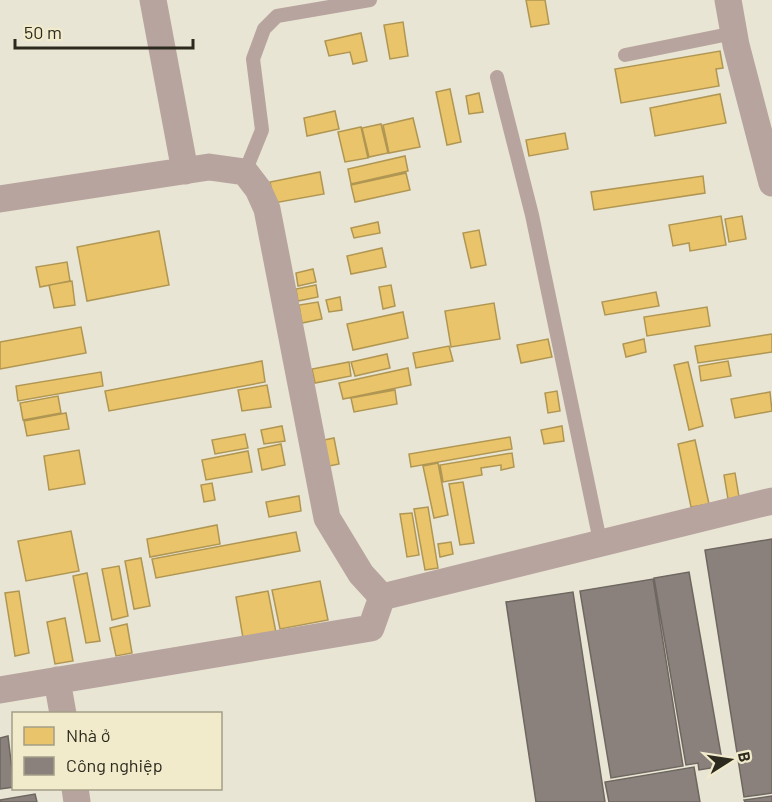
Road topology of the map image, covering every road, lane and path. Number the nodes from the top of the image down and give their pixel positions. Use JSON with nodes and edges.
{"nodes":[{"id":1,"x":153,"y":0,"type":"edge"},
{"id":2,"x":370,"y":0,"type":"edge"},
{"id":3,"x":728,"y":0,"type":"edge"},
{"id":4,"x":313,"y":5,"type":"edge"},
{"id":5,"x":734,"y":33,"type":"junction"},
{"id":6,"x":625,"y":55,"type":"dead end"},
{"id":7,"x":497,"y":77,"type":"dead end"},
{"id":8,"x":185,"y":171,"type":"junction"},
{"id":9,"x":245,"y":172,"type":"junction"},
{"id":10,"x":772,"y":183,"type":"edge"},
{"id":11,"x":0,"y":199,"type":"edge"},
{"id":12,"x":772,"y":501,"type":"edge"},
{"id":13,"x":600,"y":541,"type":"junction"},
{"id":14,"x":382,"y":597,"type":"junction"},
{"id":15,"x":57,"y":680,"type":"junction"},
{"id":16,"x":0,"y":690,"type":"edge"},
{"id":17,"x":63,"y":712,"type":"edge"}],
"edges":[{"from":1,"to":8,"type":"street"},
{"from":2,"to":4,"type":"lane"},
{"from":3,"to":5,"type":"street"},
{"from":4,"to":9,"type":"lane"},
{"from":5,"to":6,"type":"lane"},
{"from":5,"to":10,"type":"street"},
{"from":7,"to":13,"type":"lane"},
{"from":8,"to":9,"type":"street"},
{"from":8,"to":11,"type":"street"},
{"from":9,"to":14,"type":"street"},
{"from":12,"to":13,"type":"street"},
{"from":13,"to":14,"type":"street"},
{"from":14,"to":15,"type":"street"},
{"from":15,"to":16,"type":"street"},
{"from":15,"to":17,"type":"street"}]}
